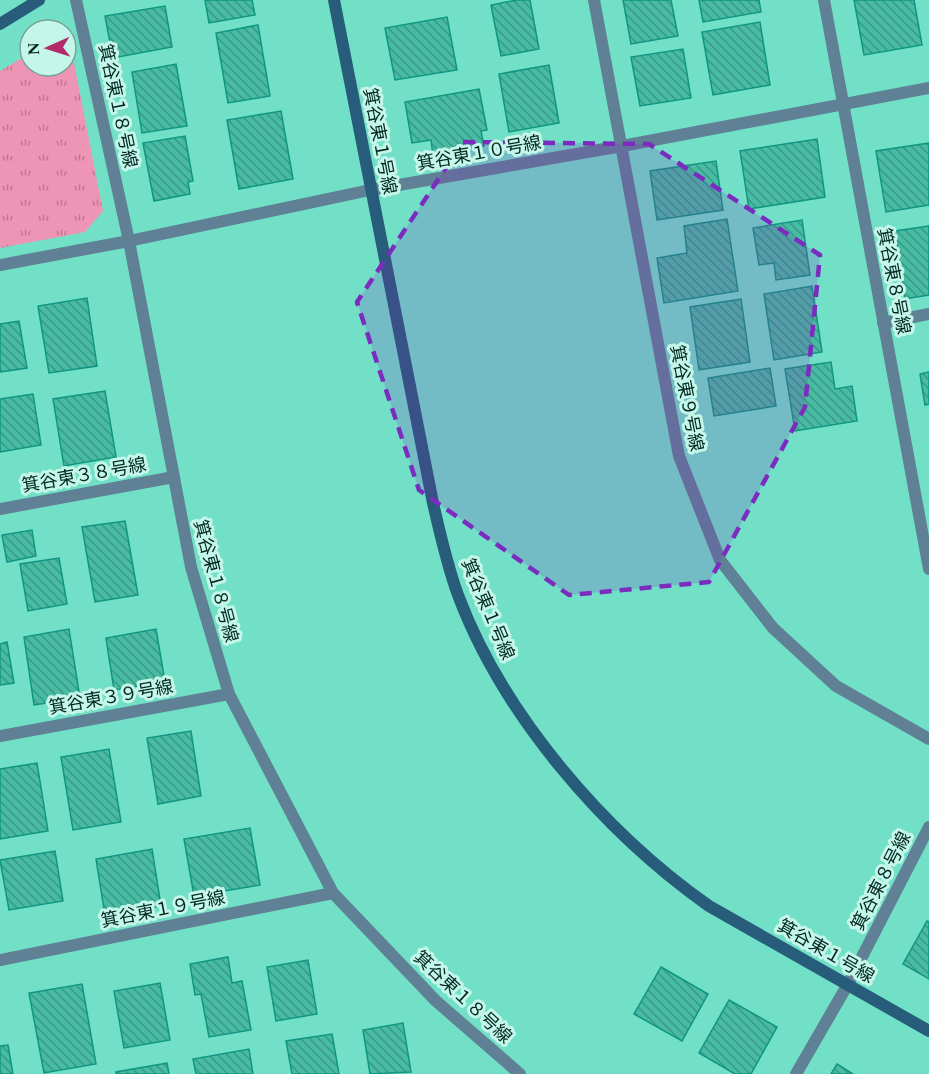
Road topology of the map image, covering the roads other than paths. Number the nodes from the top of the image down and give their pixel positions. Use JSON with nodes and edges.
{"nodes":[{"id":1,"x":39,"y":0,"type":"edge"},
{"id":2,"x":76,"y":0,"type":"edge"},
{"id":3,"x":334,"y":0,"type":"edge"},
{"id":4,"x":594,"y":0,"type":"edge"},
{"id":5,"x":824,"y":0,"type":"edge"},
{"id":6,"x":0,"y":24,"type":"edge"},
{"id":7,"x":929,"y":88,"type":"edge"},
{"id":8,"x":843,"y":104,"type":"junction"},
{"id":9,"x":622,"y":146,"type":"junction"},
{"id":10,"x":370,"y":190,"type":"junction"},
{"id":11,"x":129,"y":241,"type":"junction"},
{"id":12,"x":0,"y":265,"type":"edge"},
{"id":13,"x":929,"y":314,"type":"edge"},
{"id":14,"x":883,"y":323,"type":"junction"},
{"id":15,"x":174,"y":477,"type":"junction"},
{"id":16,"x":0,"y":509,"type":"edge"},
{"id":17,"x":929,"y":569,"type":"edge"},
{"id":18,"x":229,"y":694,"type":"junction"},
{"id":19,"x":0,"y":736,"type":"edge"},
{"id":20,"x":929,"y":739,"type":"edge"},
{"id":21,"x":929,"y":827,"type":"edge"},
{"id":22,"x":333,"y":893,"type":"junction"},
{"id":23,"x":0,"y":960,"type":"edge"},
{"id":24,"x":848,"y":984,"type":"junction"},
{"id":25,"x":929,"y":1031,"type":"edge"},
{"id":26,"x":520,"y":1074,"type":"edge"},
{"id":27,"x":796,"y":1074,"type":"edge"}],
"edges":[{"from":1,"to":6,"type":"street"},
{"from":2,"to":11,"type":"street","name":"箕谷東１８号線"},
{"from":3,"to":10,"type":"street","name":"箕谷東１号線"},
{"from":4,"to":9,"type":"street","name":"箕谷東９号線"},
{"from":5,"to":8,"type":"street","name":"箕谷東８号線"},
{"from":7,"to":8,"type":"street","name":"箕谷東１０号線"},
{"from":8,"to":9,"type":"street","name":"箕谷東１０号線"},
{"from":8,"to":14,"type":"street","name":"箕谷東８号線"},
{"from":9,"to":10,"type":"street","name":"箕谷東１０号線"},
{"from":9,"to":20,"type":"street","name":"箕谷東９号線"},
{"from":10,"to":11,"type":"street","name":"箕谷東１０号線"},
{"from":10,"to":24,"type":"street","name":"箕谷東１号線"},
{"from":11,"to":12,"type":"street","name":"箕谷東１０号線"},
{"from":11,"to":15,"type":"street","name":"箕谷東１８号線"},
{"from":13,"to":14,"type":"street"},
{"from":14,"to":17,"type":"street","name":"箕谷東８号線"},
{"from":15,"to":16,"type":"street","name":"箕谷東３８号線"},
{"from":15,"to":18,"type":"street","name":"箕谷東１８号線"},
{"from":18,"to":19,"type":"street","name":"箕谷東３９号線"},
{"from":18,"to":22,"type":"street","name":"箕谷東１８号線"},
{"from":21,"to":24,"type":"street","name":"箕谷東８号線"},
{"from":22,"to":23,"type":"street","name":"箕谷東１９号線"},
{"from":22,"to":26,"type":"street","name":"箕谷東１８号線"},
{"from":24,"to":25,"type":"street","name":"箕谷東１号線"},
{"from":24,"to":27,"type":"street","name":"箕谷東８号線"}]}
